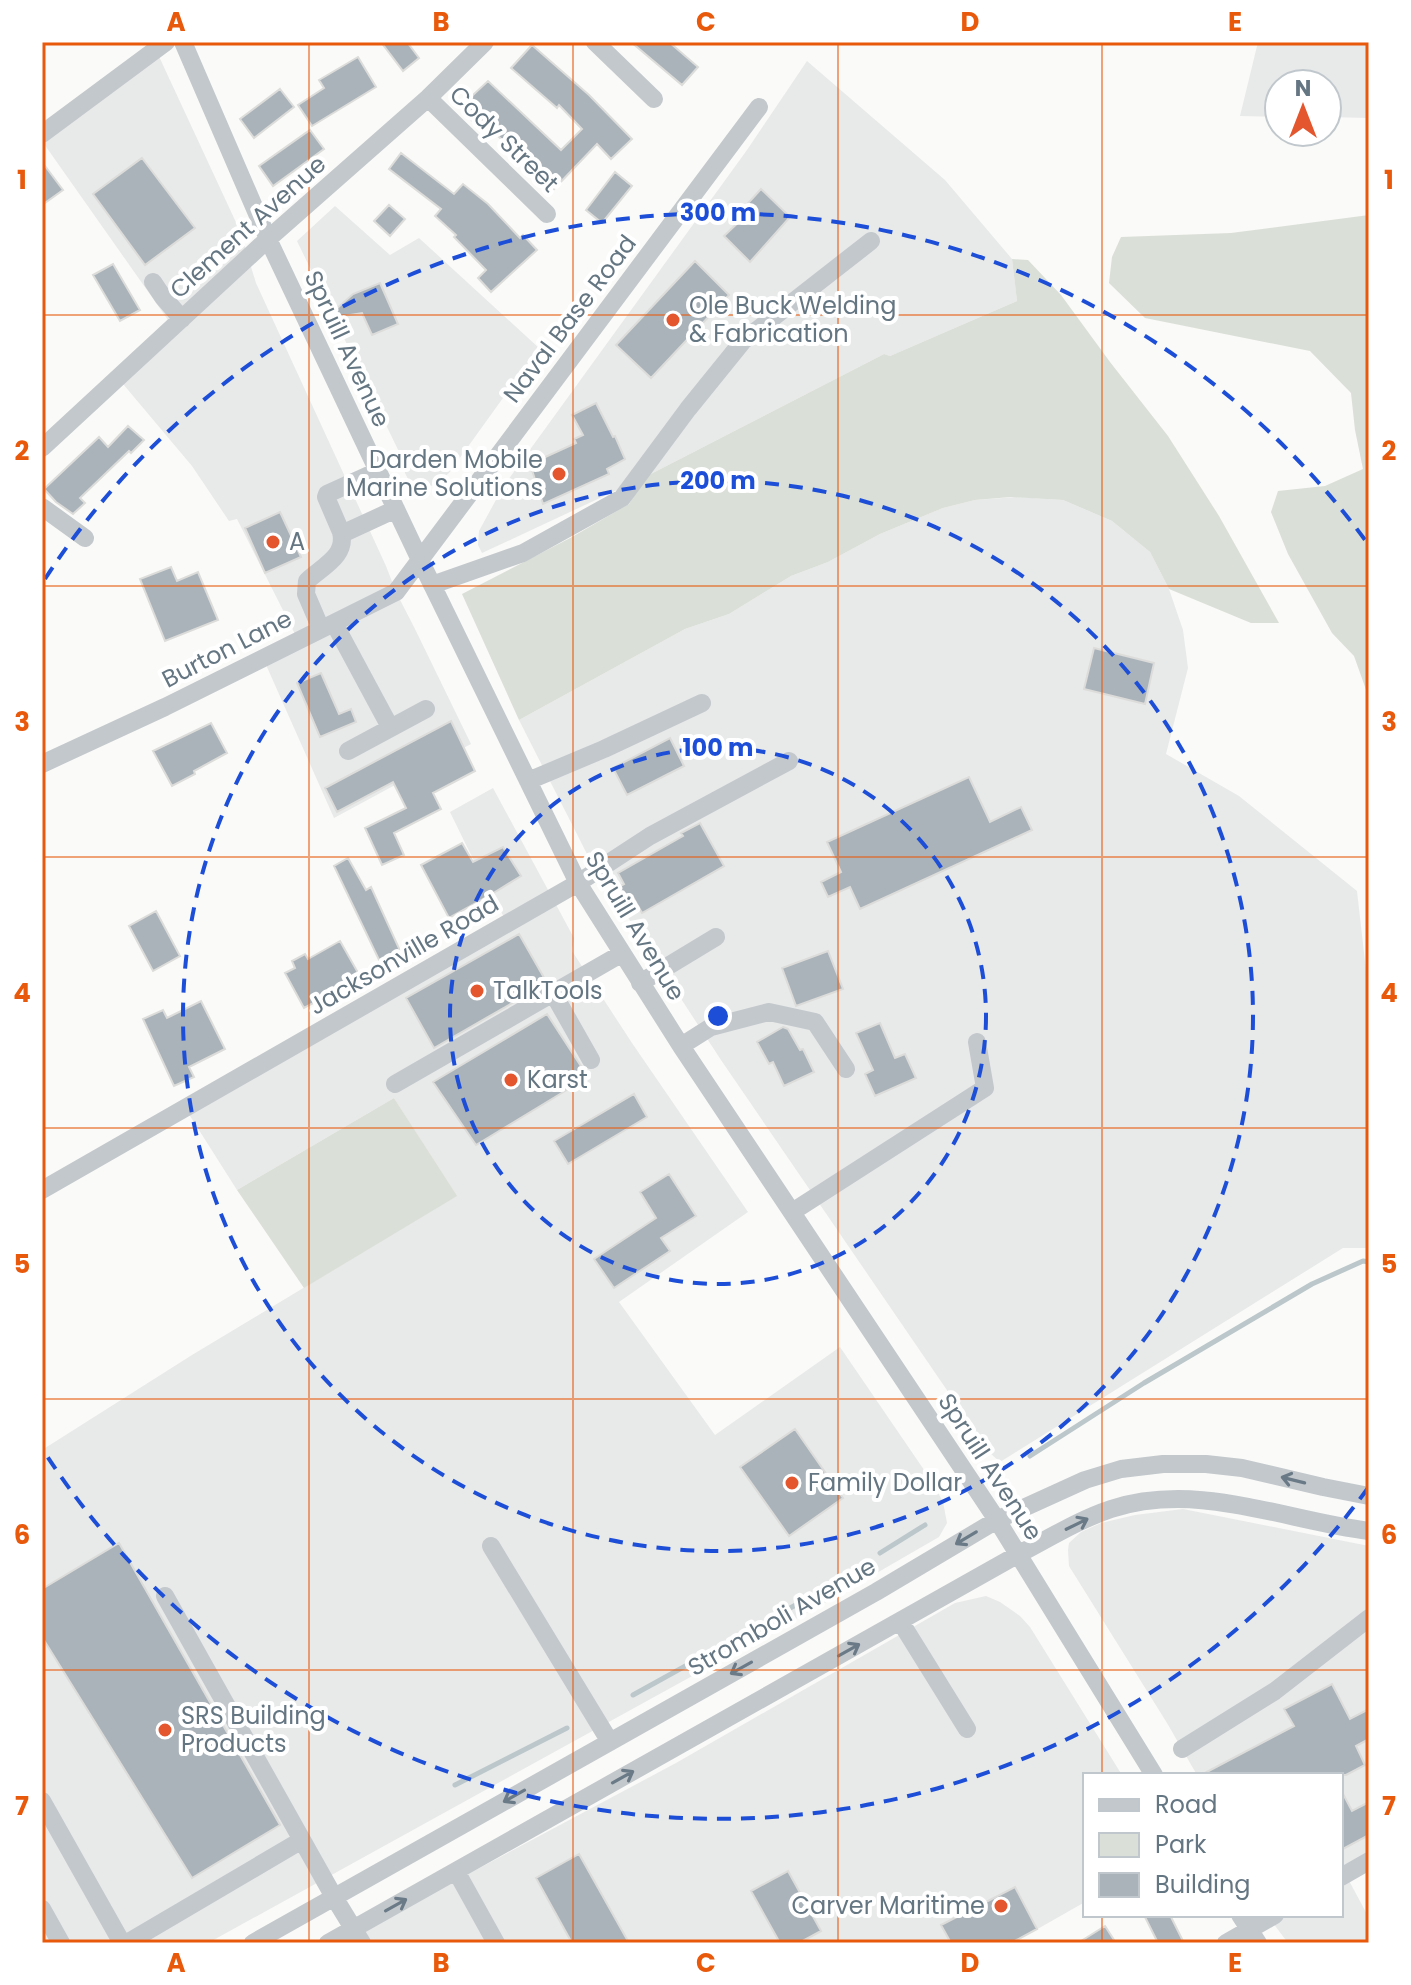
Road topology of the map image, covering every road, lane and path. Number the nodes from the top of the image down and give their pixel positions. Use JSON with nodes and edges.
{"nodes":[{"id":1,"x":166,"y":42,"type":"edge"},
{"id":2,"x":183,"y":42,"type":"edge"},
{"id":3,"x":485,"y":42,"type":"edge"},
{"id":4,"x":595,"y":42,"type":"edge"},
{"id":5,"x":428,"y":98,"type":"junction"},
{"id":6,"x":654,"y":99,"type":"dead end"},
{"id":7,"x":759,"y":107,"type":"dead end"},
{"id":8,"x":42,"y":134,"type":"edge"},
{"id":9,"x":547,"y":214,"type":"dead end"},
{"id":10,"x":268,"y":239,"type":"junction"},
{"id":11,"x":871,"y":241,"type":"dead end"},
{"id":12,"x":153,"y":282,"type":"dead end"},
{"id":13,"x":182,"y":319,"type":"junction"},
{"id":14,"x":42,"y":448,"type":"edge"},
{"id":15,"x":378,"y":471,"type":"junction"},
{"id":16,"x":42,"y":507,"type":"edge"},
{"id":17,"x":396,"y":509,"type":"junction"},
{"id":18,"x":341,"y":532,"type":"junction"},
{"id":19,"x":85,"y":538,"type":"dead end"},
{"id":20,"x":420,"y":560,"type":"junction"},
{"id":21,"x":432,"y":585,"type":"junction"},
{"id":22,"x":327,"y":626,"type":"junction"},
{"id":23,"x":702,"y":703,"type":"dead end"},
{"id":24,"x":426,"y":709,"type":"dead end"},
{"id":25,"x":390,"y":727,"type":"junction"},
{"id":26,"x":348,"y":751,"type":"dead end"},
{"id":27,"x":789,"y":761,"type":"dead end"},
{"id":28,"x":42,"y":764,"type":"edge"},
{"id":29,"x":528,"y":781,"type":"junction"},
{"id":30,"x":578,"y":883,"type":"junction"},
{"id":31,"x":716,"y":937,"type":"dead end"},
{"id":32,"x":621,"y":954,"type":"junction"},
{"id":33,"x":640,"y":983,"type":"junction"},
{"id":34,"x":553,"y":993,"type":"junction"},
{"id":35,"x":977,"y":1042,"type":"dead end"},
{"id":36,"x":681,"y":1046,"type":"junction"},
{"id":37,"x":591,"y":1060,"type":"dead end"},
{"id":38,"x":846,"y":1069,"type":"dead end"},
{"id":39,"x":395,"y":1084,"type":"dead end"},
{"id":40,"x":42,"y":1190,"type":"edge"},
{"id":41,"x":792,"y":1212,"type":"junction"},
{"id":42,"x":1369,"y":1496,"type":"edge"},
{"id":43,"x":997,"y":1520,"type":"junction"},
{"id":44,"x":1369,"y":1531,"type":"edge"},
{"id":45,"x":491,"y":1546,"type":"dead end"},
{"id":46,"x":1017,"y":1555,"type":"junction"},
{"id":47,"x":165,"y":1596,"type":"dead end"},
{"id":48,"x":1369,"y":1618,"type":"edge"},
{"id":49,"x":900,"y":1621,"type":"junction"},
{"id":50,"x":967,"y":1729,"type":"dead end"},
{"id":51,"x":610,"y":1742,"type":"junction"},
{"id":52,"x":1182,"y":1749,"type":"dead end"},
{"id":53,"x":1153,"y":1773,"type":"edge"},
{"id":54,"x":42,"y":1801,"type":"edge"},
{"id":55,"x":302,"y":1840,"type":"junction"},
{"id":56,"x":1369,"y":1861,"type":"edge"},
{"id":57,"x":456,"y":1871,"type":"junction"},
{"id":58,"x":1343,"y":1876,"type":"edge"},
{"id":59,"x":334,"y":1897,"type":"junction"},
{"id":60,"x":42,"y":1909,"type":"edge"},
{"id":61,"x":1271,"y":1917,"type":"edge"},
{"id":62,"x":1249,"y":1929,"type":"edge"},
{"id":63,"x":358,"y":1936,"type":"edge"},
{"id":64,"x":61,"y":1943,"type":"edge"},
{"id":65,"x":125,"y":1943,"type":"edge"},
{"id":66,"x":253,"y":1943,"type":"edge"},
{"id":67,"x":328,"y":1943,"type":"edge"},
{"id":68,"x":496,"y":1943,"type":"edge"},
{"id":69,"x":1226,"y":1943,"type":"edge"}],
"edges":[{"from":1,"to":8,"type":"street"},
{"from":2,"to":10,"type":"street","name":"Spruill Avenue"},
{"from":3,"to":5,"type":"street","name":"Clement Avenue"},
{"from":4,"to":6,"type":"street"},
{"from":5,"to":9,"type":"street","name":"Cody Street"},
{"from":5,"to":10,"type":"street","name":"Clement Avenue"},
{"from":7,"to":20,"type":"street","name":"Naval Base Road"},
{"from":10,"to":13,"type":"street","name":"Clement Avenue"},
{"from":10,"to":15,"type":"street","name":"Spruill Avenue"},
{"from":11,"to":21,"type":"street"},
{"from":12,"to":13,"type":"street"},
{"from":13,"to":14,"type":"street","name":"Clement Avenue"},
{"from":15,"to":17,"type":"street","name":"Spruill Avenue"},
{"from":15,"to":18,"type":"street"},
{"from":16,"to":19,"type":"street"},
{"from":17,"to":18,"type":"street"},
{"from":17,"to":20,"type":"street","name":"Spruill Avenue"},
{"from":18,"to":22,"type":"street"},
{"from":20,"to":21,"type":"street","name":"Spruill Avenue"},
{"from":20,"to":22,"type":"street","name":"Burton Lane"},
{"from":21,"to":29,"type":"street","name":"Spruill Avenue"},
{"from":22,"to":25,"type":"street"},
{"from":22,"to":28,"type":"street","name":"Burton Lane"},
{"from":23,"to":29,"type":"street"},
{"from":24,"to":25,"type":"street"},
{"from":25,"to":26,"type":"street"},
{"from":27,"to":30,"type":"street","name":"Jacksonville Road"},
{"from":29,"to":30,"type":"street","name":"Spruill Avenue"},
{"from":30,"to":32,"type":"street","name":"Spruill Avenue"},
{"from":30,"to":40,"type":"street","name":"Jacksonville Road"},
{"from":31,"to":33,"type":"street"},
{"from":32,"to":33,"type":"street","name":"Spruill Avenue"},
{"from":32,"to":34,"type":"street"},
{"from":33,"to":36,"type":"street","name":"Spruill Avenue"},
{"from":34,"to":37,"type":"street"},
{"from":34,"to":39,"type":"street"},
{"from":35,"to":41,"type":"street"},
{"from":36,"to":38,"type":"street"},
{"from":36,"to":41,"type":"street","name":"Spruill Avenue"},
{"from":41,"to":43,"type":"street","name":"Spruill Avenue"},
{"from":42,"to":43,"type":"street","name":"Stromboli Avenue","one_way":true},
{"from":43,"to":46,"type":"street","name":"Spruill Avenue"},
{"from":43,"to":51,"type":"street","name":"Stromboli Avenue","one_way":true},
{"from":46,"to":44,"type":"street","one_way":true},
{"from":45,"to":51,"type":"street"},
{"from":46,"to":49,"type":"street"},
{"from":46,"to":53,"type":"street","name":"Spruill Avenue"},
{"from":47,"to":55,"type":"street"},
{"from":48,"to":52,"type":"street"},
{"from":49,"to":50,"type":"street"},
{"from":57,"to":49,"type":"street","one_way":true},
{"from":51,"to":59,"type":"street","name":"Stromboli Avenue","one_way":true},
{"from":54,"to":65,"type":"street"},
{"from":55,"to":59,"type":"street"},
{"from":55,"to":65,"type":"street"},
{"from":56,"to":58,"type":"street"},
{"from":63,"to":57,"type":"street","one_way":true},
{"from":57,"to":68,"type":"street"},
{"from":59,"to":63,"type":"street"},
{"from":59,"to":66,"type":"street","name":"Stromboli Avenue"},
{"from":60,"to":64,"type":"street"},
{"from":61,"to":62,"type":"street"},
{"from":62,"to":69,"type":"street"},
{"from":63,"to":67,"type":"street"}]}
